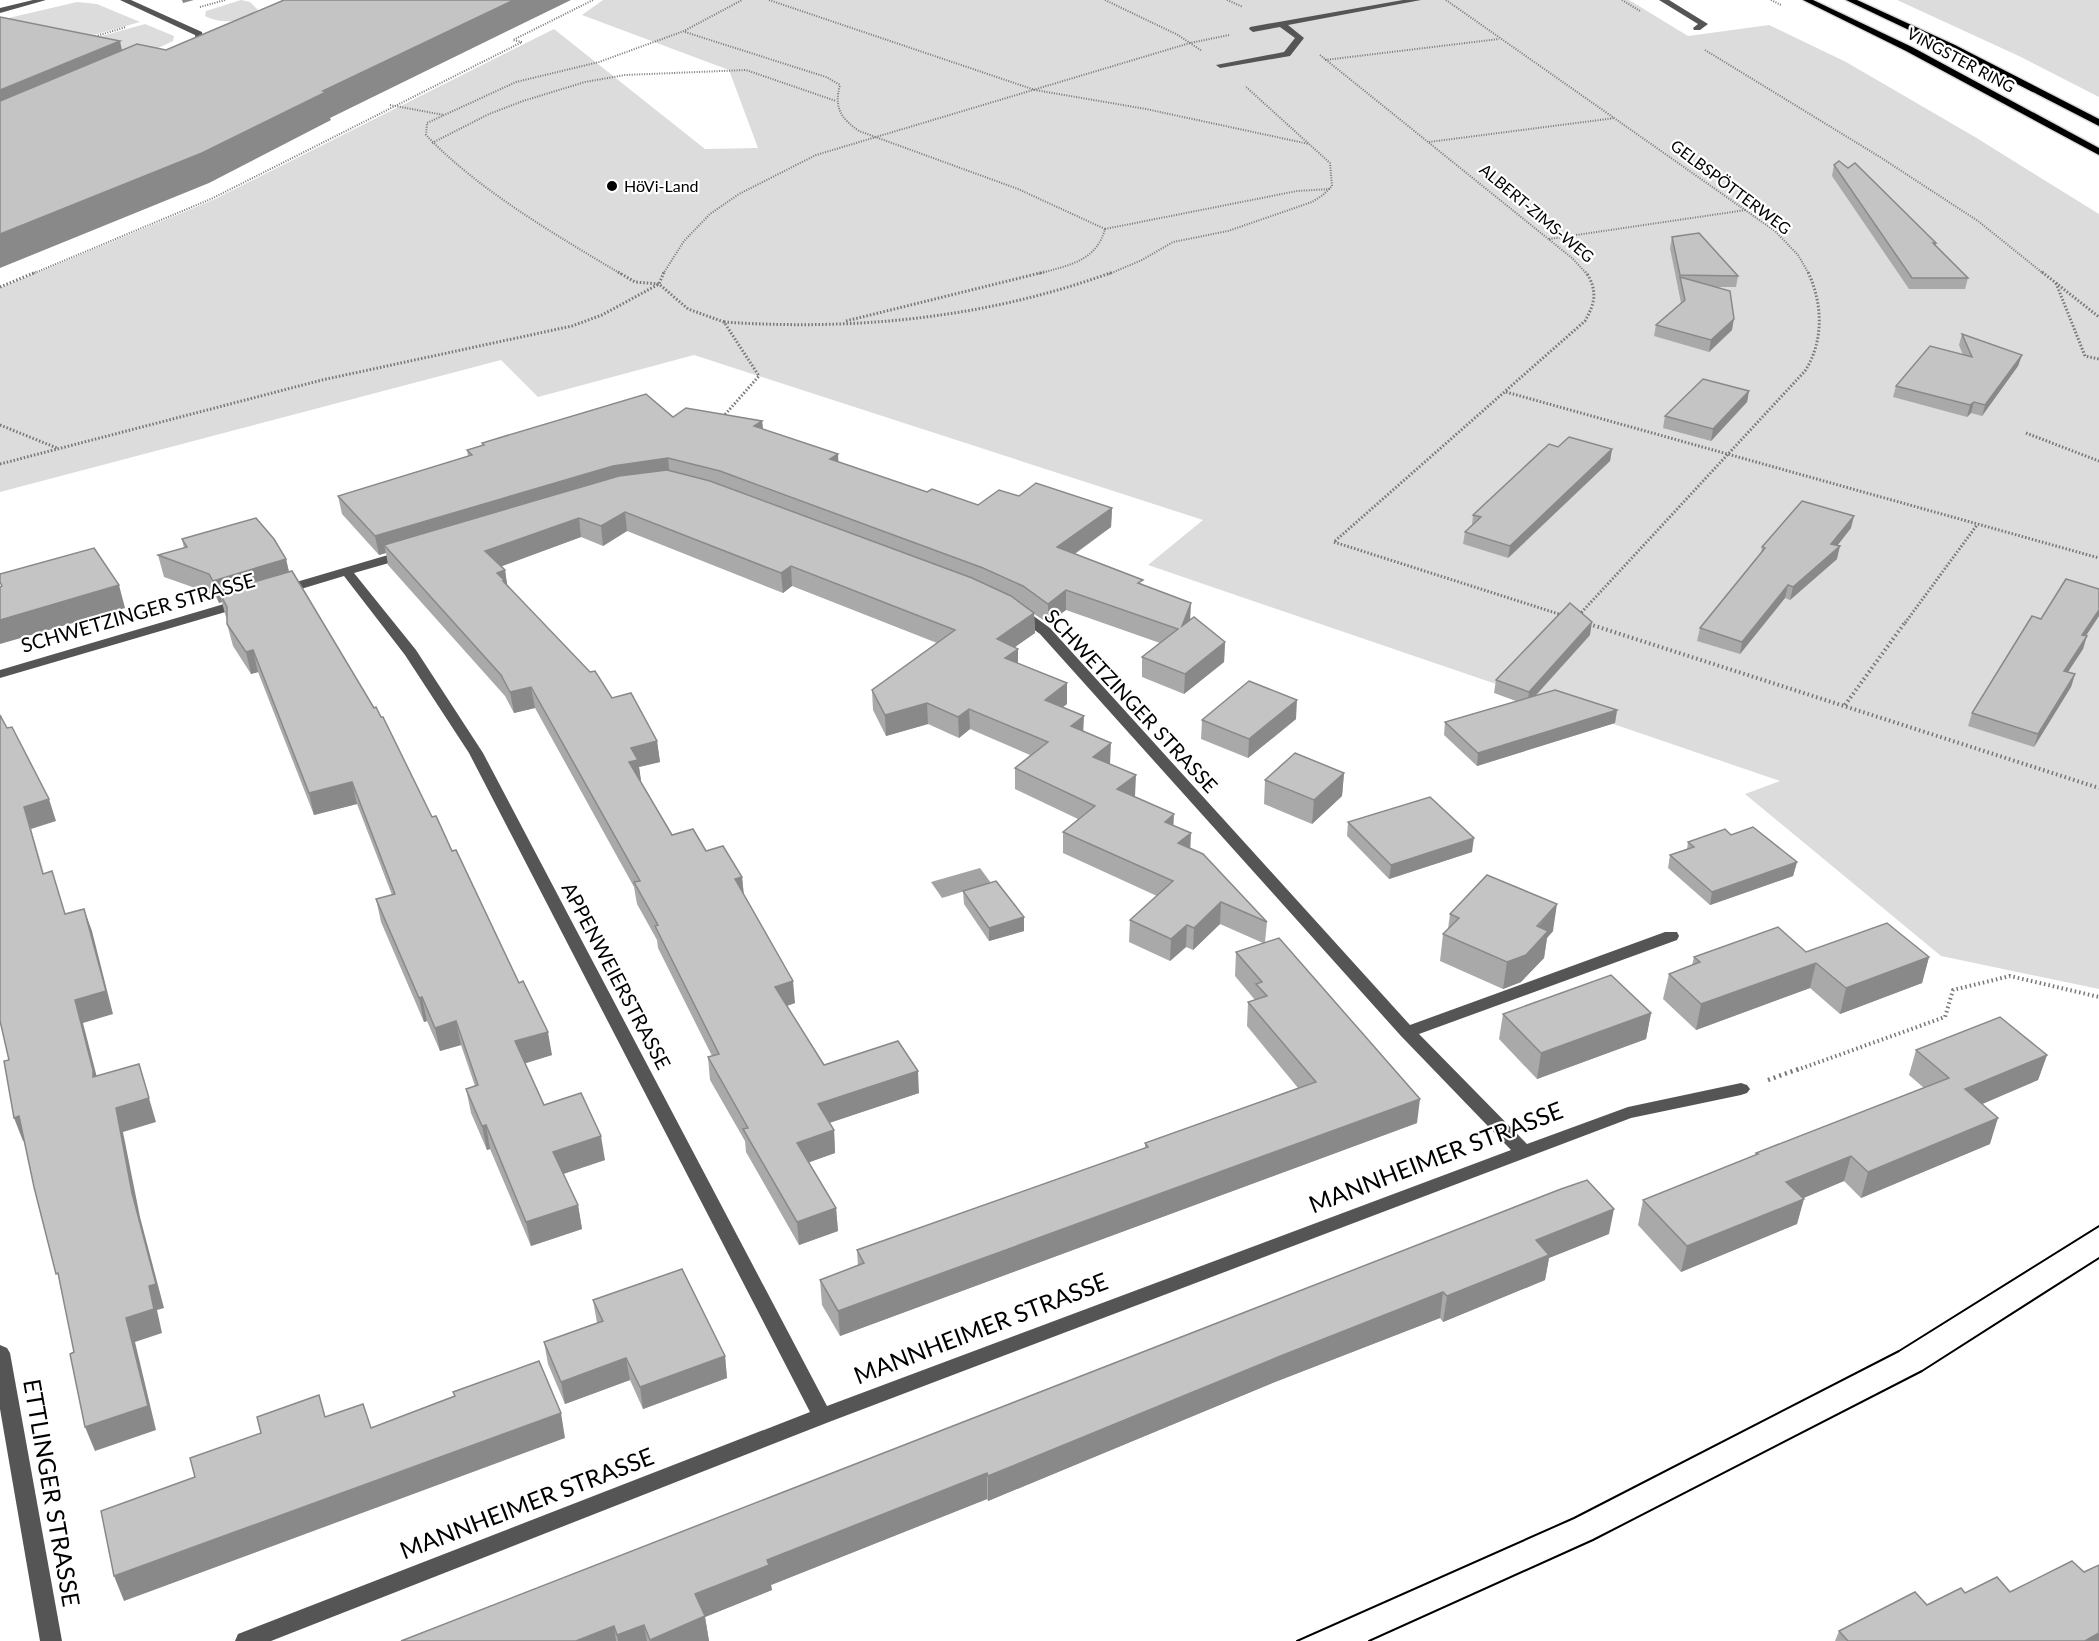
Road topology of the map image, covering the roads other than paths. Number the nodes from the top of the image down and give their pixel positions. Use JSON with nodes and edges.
{"nodes":[{"id":1,"x":42,"y":0,"type":"edge"},
{"id":2,"x":124,"y":0,"type":"edge"},
{"id":3,"x":1417,"y":0,"type":"edge"},
{"id":4,"x":1663,"y":0,"type":"edge"},
{"id":5,"x":1807,"y":0,"type":"edge"},
{"id":6,"x":1850,"y":0,"type":"edge"},
{"id":7,"x":0,"y":11,"type":"edge"},
{"id":8,"x":1280,"y":23,"type":"junction"},
{"id":9,"x":1697,"y":28,"type":"dead end"},
{"id":10,"x":1253,"y":29,"type":"road end"},
{"id":11,"x":200,"y":40,"type":"edge"},
{"id":12,"x":1220,"y":65,"type":"road end"},
{"id":13,"x":2099,"y":123,"type":"edge"},
{"id":14,"x":2099,"y":152,"type":"edge"},
{"id":15,"x":415,"y":551,"type":"edge"},
{"id":16,"x":346,"y":571,"type":"junction"},
{"id":17,"x":1007,"y":606,"type":"edge"},
{"id":18,"x":0,"y":674,"type":"edge"},
{"id":19,"x":1671,"y":936,"type":"dead end"},
{"id":20,"x":1407,"y":1032,"type":"junction"},
{"id":21,"x":1742,"y":1089,"type":"road end"},
{"id":22,"x":1525,"y":1153,"type":"junction"},
{"id":23,"x":0,"y":1353,"type":"edge"},
{"id":24,"x":822,"y":1416,"type":"junction"},
{"id":25,"x":51,"y":1641,"type":"edge"},
{"id":26,"x":246,"y":1641,"type":"edge"}],
"edges":[{"from":1,"to":7,"type":"street"},
{"from":2,"to":11,"type":"street"},
{"from":3,"to":8,"type":"street"},
{"from":4,"to":9,"type":"street"},
{"from":5,"to":14,"type":"main road","name":"VINGSTER RING"},
{"from":6,"to":13,"type":"main road","name":"VINGSTER RING"},
{"from":8,"to":10,"type":"street"},
{"from":8,"to":12,"type":"street"},
{"from":15,"to":16,"type":"street","name":"SCHWETZINGER STRASSE"},
{"from":16,"to":18,"type":"street","name":"SCHWETZINGER STRASSE"},
{"from":16,"to":24,"type":"street","name":"APPENWEIERSTRASSE"},
{"from":17,"to":20,"type":"street","name":"SCHWETZINGER STRASSE"},
{"from":19,"to":20,"type":"street"},
{"from":20,"to":22,"type":"street","name":"SCHWETZINGER STRASSE"},
{"from":21,"to":22,"type":"street","name":"MANNHEIMER STRASSE"},
{"from":22,"to":24,"type":"street","name":"MANNHEIMER STRASSE"},
{"from":23,"to":25,"type":"street","name":"ETTLINGER STRASSE"},
{"from":24,"to":26,"type":"street","name":"MANNHEIMER STRASSE"}]}
